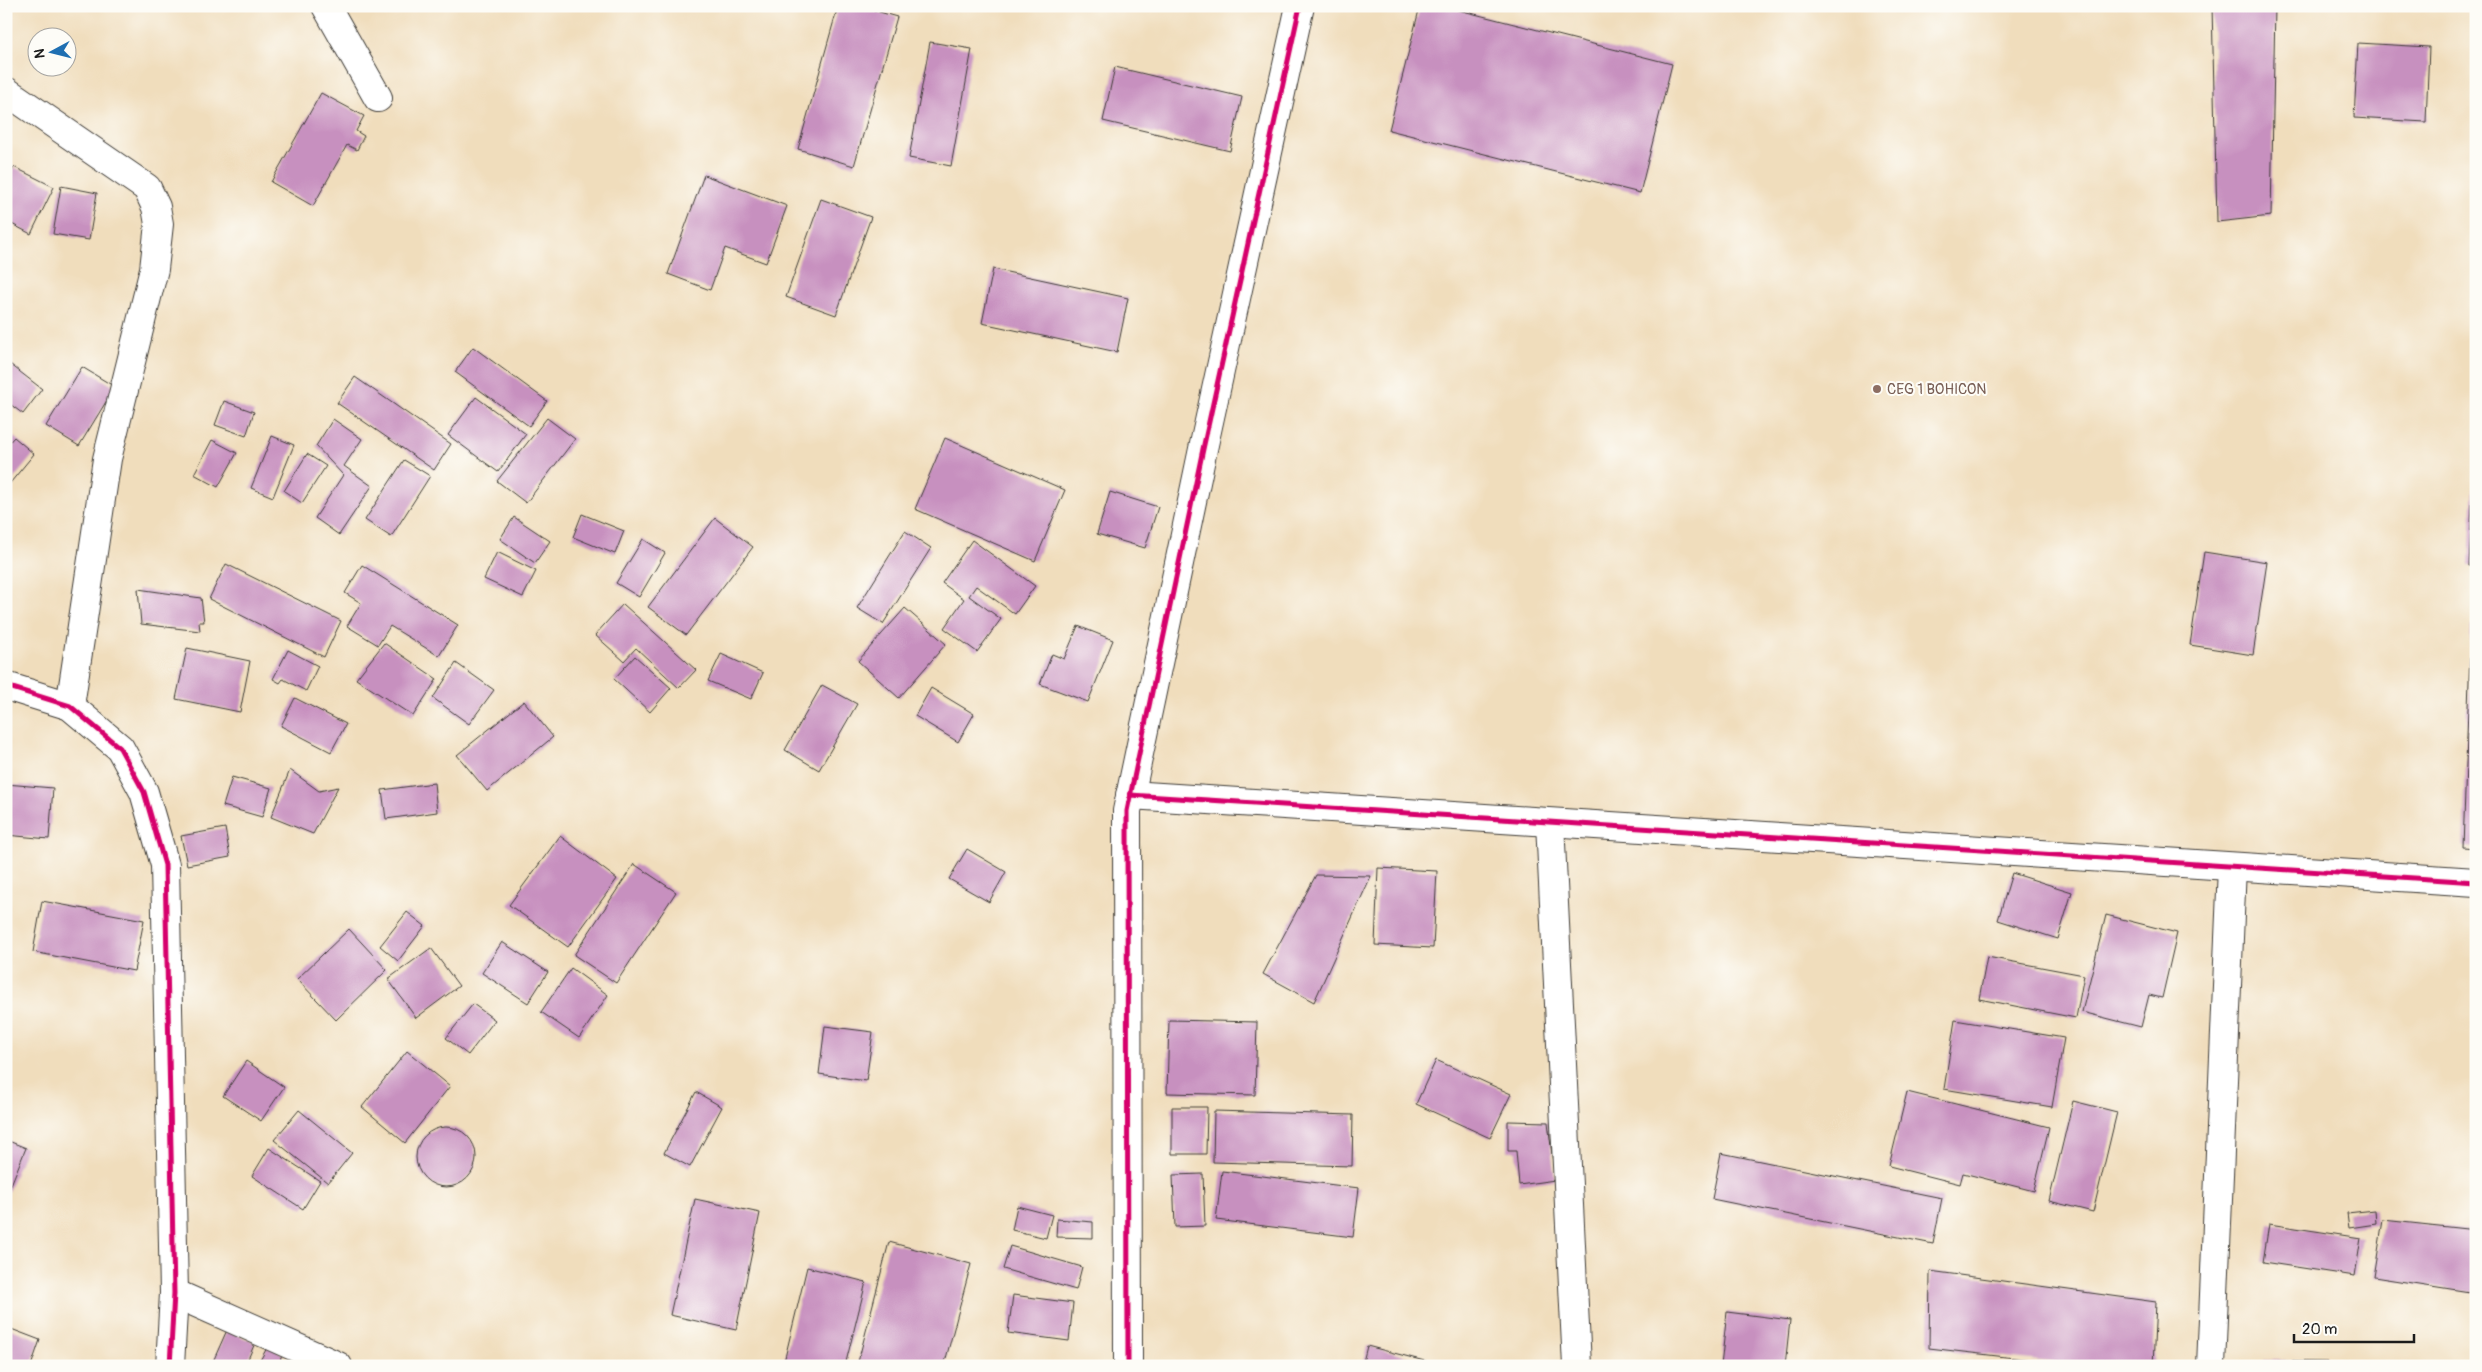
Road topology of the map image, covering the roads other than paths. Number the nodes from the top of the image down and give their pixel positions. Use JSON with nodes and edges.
{"nodes":[{"id":1,"x":326,"y":6,"type":"edge"},
{"id":2,"x":1300,"y":6,"type":"edge"},
{"id":3,"x":6,"y":90,"type":"edge"},
{"id":4,"x":378,"y":98,"type":"dead end"},
{"id":5,"x":6,"y":686,"type":"edge"},
{"id":6,"x":70,"y":706,"type":"junction"},
{"id":7,"x":1130,"y":795,"type":"junction"},
{"id":8,"x":1550,"y":823,"type":"junction"},
{"id":9,"x":2232,"y":867,"type":"junction"},
{"id":10,"x":2476,"y":882,"type":"edge"},
{"id":11,"x":174,"y":1292,"type":"junction"},
{"id":12,"x":170,"y":1366,"type":"edge"},
{"id":13,"x":338,"y":1366,"type":"edge"},
{"id":14,"x":1128,"y":1366,"type":"edge"},
{"id":15,"x":1577,"y":1366,"type":"edge"},
{"id":16,"x":2211,"y":1366,"type":"edge"}],
"edges":[{"from":1,"to":4,"type":"street"},
{"from":2,"to":7,"type":"street"},
{"from":3,"to":6,"type":"street"},
{"from":5,"to":6,"type":"street"},
{"from":6,"to":11,"type":"street"},
{"from":7,"to":8,"type":"street"},
{"from":7,"to":14,"type":"street"},
{"from":8,"to":9,"type":"street"},
{"from":8,"to":15,"type":"street"},
{"from":9,"to":10,"type":"street"},
{"from":9,"to":16,"type":"street"},
{"from":11,"to":12,"type":"street"},
{"from":11,"to":13,"type":"street"}]}
